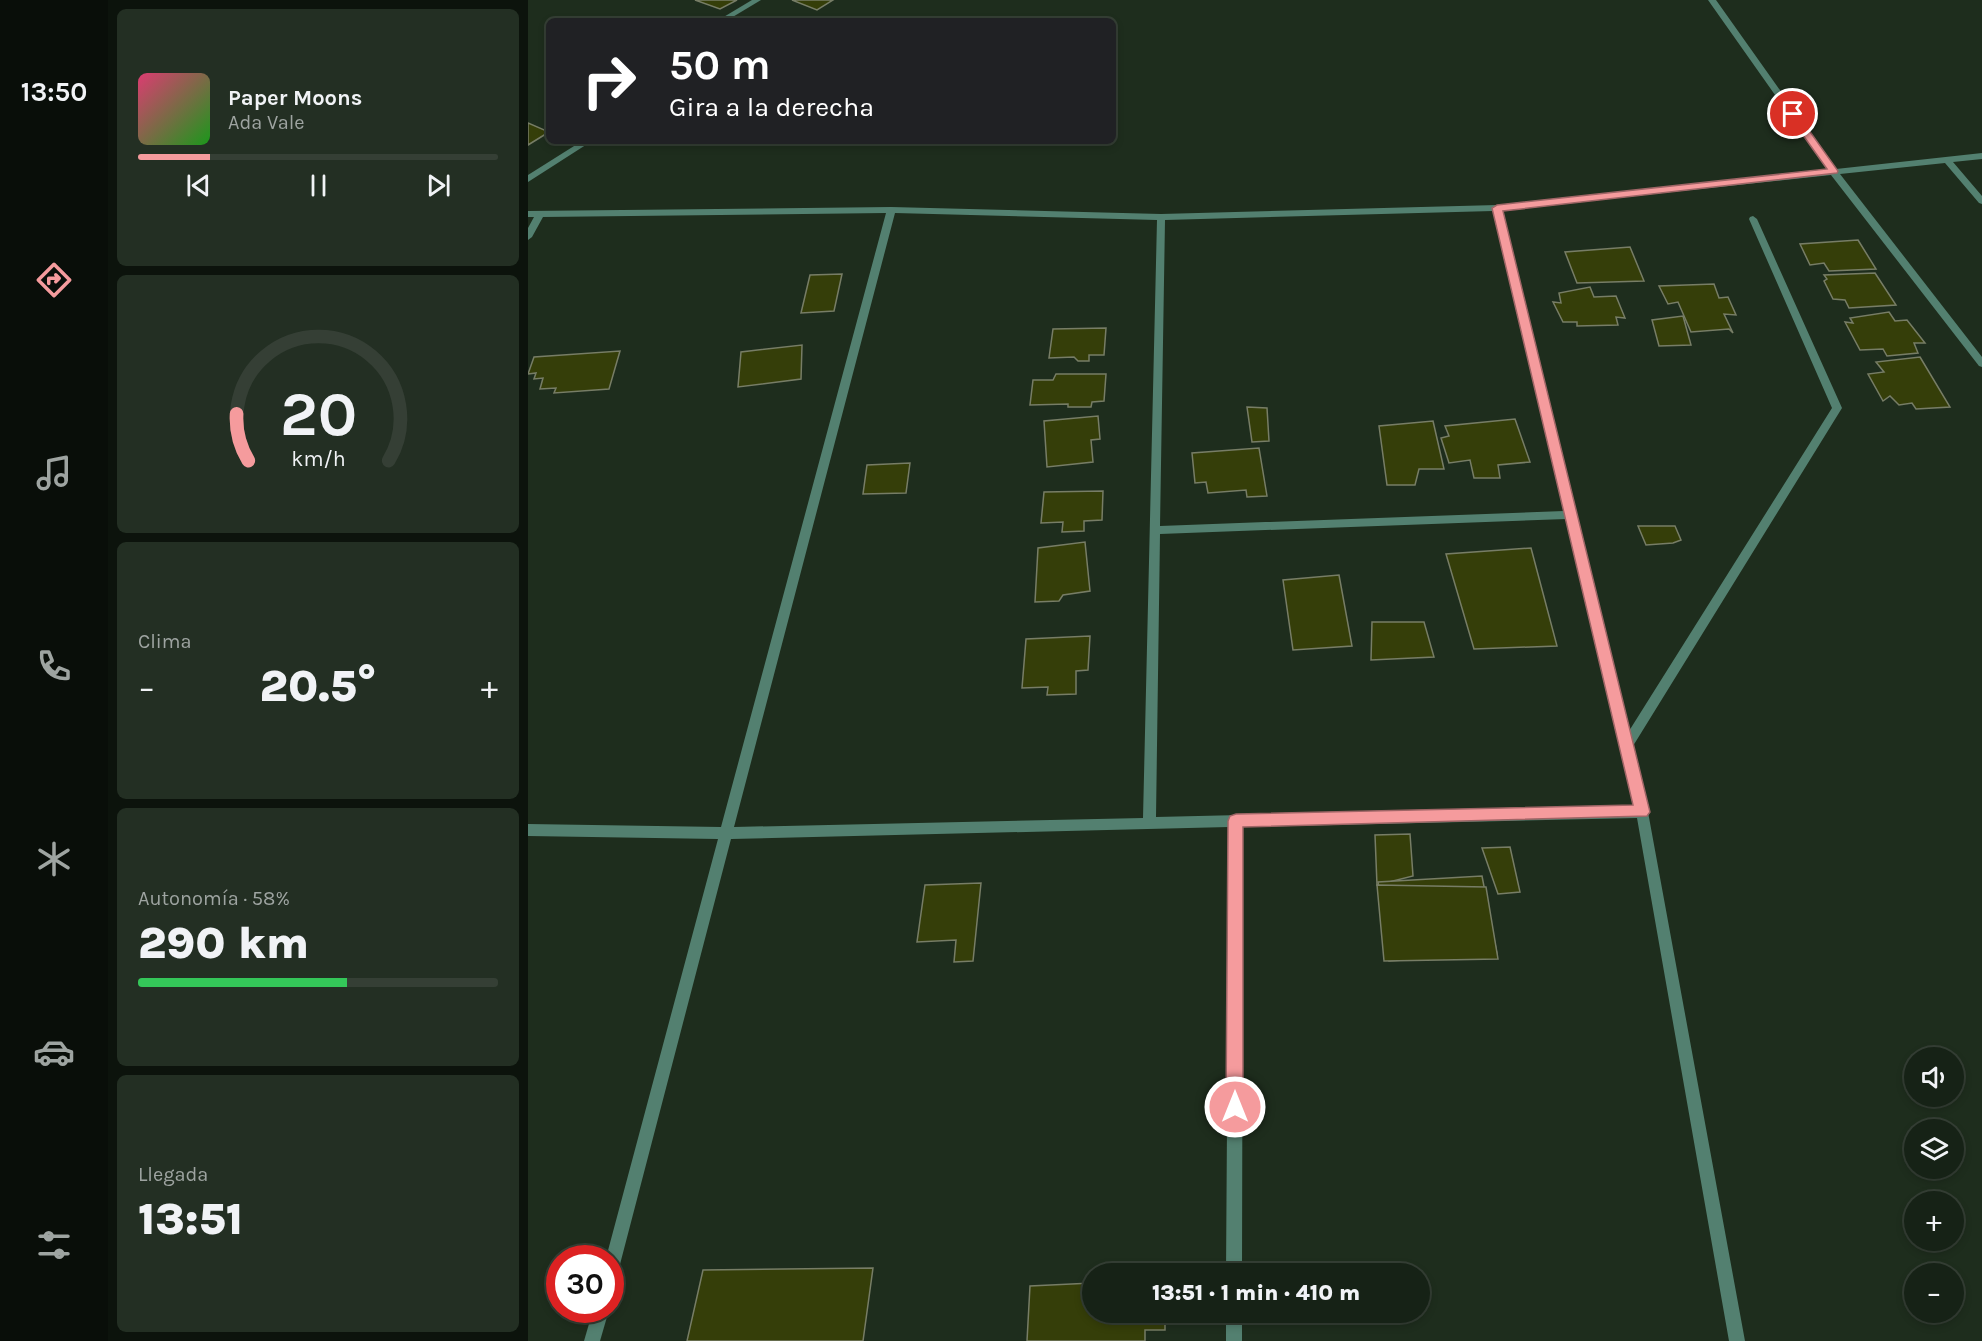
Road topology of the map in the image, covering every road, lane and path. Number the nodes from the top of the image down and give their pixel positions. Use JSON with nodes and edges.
{"nodes":[{"id":1,"x":757,"y":0,"type":"edge"},
{"id":2,"x":1712,"y":0,"type":"edge"},
{"id":3,"x":726,"y":18,"type":"edge"},
{"id":4,"x":583,"y":144,"type":"edge"},
{"id":5,"x":1982,"y":156,"type":"edge"},
{"id":6,"x":1946,"y":159,"type":"junction"},
{"id":7,"x":1833,"y":171,"type":"junction"},
{"id":8,"x":528,"y":179,"type":"edge"},
{"id":9,"x":1982,"y":201,"type":"edge"},
{"id":10,"x":1497,"y":208,"type":"junction"},
{"id":11,"x":891,"y":210,"type":"junction"},
{"id":12,"x":528,"y":214,"type":"edge"},
{"id":13,"x":540,"y":214,"type":"junction"},
{"id":14,"x":1161,"y":217,"type":"junction"},
{"id":15,"x":1753,"y":219,"type":"dead end"},
{"id":16,"x":528,"y":237,"type":"edge"},
{"id":17,"x":1982,"y":364,"type":"edge"},
{"id":18,"x":1571,"y":515,"type":"junction"},
{"id":19,"x":1155,"y":530,"type":"junction"},
{"id":20,"x":1626,"y":746,"type":"junction"},
{"id":21,"x":1642,"y":812,"type":"junction"},
{"id":22,"x":1236,"y":821,"type":"junction"},
{"id":23,"x":1149,"y":823,"type":"junction"},
{"id":24,"x":528,"y":830,"type":"edge"},
{"id":25,"x":727,"y":833,"type":"junction"},
{"id":26,"x":617,"y":1245,"type":"edge"},
{"id":27,"x":1234,"y":1263,"type":"edge"},
{"id":28,"x":597,"y":1323,"type":"edge"},
{"id":29,"x":1234,"y":1323,"type":"edge"},
{"id":30,"x":592,"y":1341,"type":"edge"},
{"id":31,"x":1234,"y":1341,"type":"edge"},
{"id":32,"x":1737,"y":1341,"type":"edge"}],
"edges":[{"from":1,"to":3,"type":"street"},
{"from":2,"to":7,"type":"street"},
{"from":4,"to":8,"type":"street"},
{"from":5,"to":6,"type":"street"},
{"from":6,"to":7,"type":"street"},
{"from":6,"to":9,"type":"street"},
{"from":7,"to":10,"type":"street"},
{"from":7,"to":17,"type":"street"},
{"from":10,"to":14,"type":"street"},
{"from":10,"to":18,"type":"street"},
{"from":11,"to":13,"type":"street"},
{"from":11,"to":14,"type":"street"},
{"from":11,"to":25,"type":"street"},
{"from":12,"to":13,"type":"street"},
{"from":13,"to":16,"type":"street"},
{"from":14,"to":19,"type":"street"},
{"from":15,"to":20,"type":"street"},
{"from":18,"to":19,"type":"street"},
{"from":18,"to":20,"type":"street"},
{"from":19,"to":23,"type":"street"},
{"from":20,"to":21,"type":"street"},
{"from":21,"to":22,"type":"street"},
{"from":21,"to":32,"type":"street"},
{"from":22,"to":23,"type":"street"},
{"from":22,"to":27,"type":"street"},
{"from":23,"to":25,"type":"street"},
{"from":24,"to":25,"type":"street"},
{"from":25,"to":26,"type":"street"},
{"from":28,"to":30,"type":"street"},
{"from":29,"to":31,"type":"street"}]}
